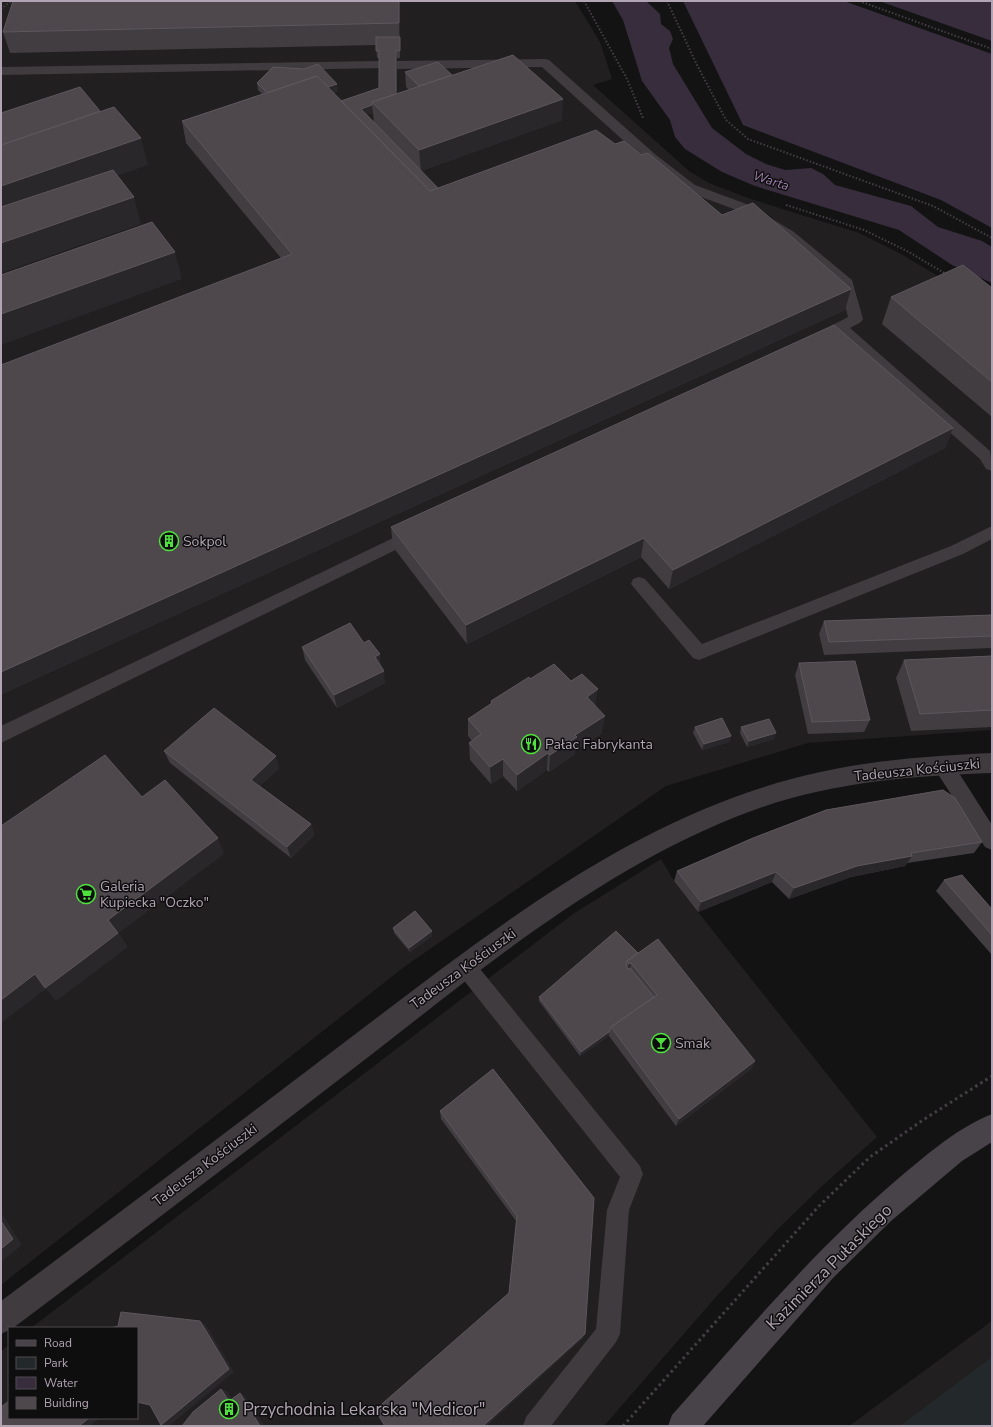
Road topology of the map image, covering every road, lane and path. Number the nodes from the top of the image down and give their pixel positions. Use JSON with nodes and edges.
{"nodes":[{"id":1,"x":11,"y":1,"type":"edge"},
{"id":2,"x":584,"y":1,"type":"edge"},
{"id":3,"x":667,"y":1,"type":"edge"},
{"id":4,"x":859,"y":1,"type":"edge"},
{"id":5,"x":1,"y":9,"type":"edge"},
{"id":6,"x":992,"y":49,"type":"edge"},
{"id":7,"x":380,"y":65,"type":"edge"},
{"id":8,"x":396,"y":65,"type":"edge"},
{"id":9,"x":1,"y":71,"type":"edge"},
{"id":10,"x":647,"y":123,"type":"dead end"},
{"id":11,"x":780,"y":203,"type":"dead end"},
{"id":12,"x":992,"y":238,"type":"edge"},
{"id":13,"x":948,"y":275,"type":"edge"},
{"id":14,"x":840,"y":327,"type":"junction"},
{"id":15,"x":804,"y":345,"type":"edge"},
{"id":16,"x":992,"y":465,"type":"edge"},
{"id":17,"x":424,"y":530,"type":"edge"},
{"id":18,"x":992,"y":532,"type":"edge"},
{"id":19,"x":639,"y":584,"type":"dead end"},
{"id":20,"x":1,"y":735,"type":"edge"},
{"id":21,"x":992,"y":762,"type":"edge"},
{"id":22,"x":943,"y":765,"type":"junction"},
{"id":23,"x":992,"y":841,"type":"edge"},
{"id":24,"x":465,"y":966,"type":"junction"},
{"id":25,"x":992,"y":1076,"type":"edge"},
{"id":26,"x":992,"y":1127,"type":"edge"},
{"id":27,"x":1,"y":1319,"type":"edge"},
{"id":28,"x":535,"y":1426,"type":"edge"},
{"id":29,"x":623,"y":1426,"type":"edge"},
{"id":30,"x":683,"y":1426,"type":"edge"}],
"edges":[{"from":1,"to":5,"type":"path"},
{"from":2,"to":10,"type":"path"},
{"from":3,"to":12,"type":"path"},
{"from":4,"to":6,"type":"path"},
{"from":7,"to":9,"type":"lane"},
{"from":8,"to":14,"type":"lane"},
{"from":11,"to":13,"type":"path"},
{"from":14,"to":15,"type":"lane"},
{"from":14,"to":16,"type":"lane"},
{"from":17,"to":20,"type":"lane"},
{"from":18,"to":19,"type":"lane"},
{"from":21,"to":22,"type":"street","name":"Tadeusza Kościuszki"},
{"from":22,"to":23,"type":"lane"},
{"from":22,"to":24,"type":"street","name":"Tadeusza Kościuszki"},
{"from":24,"to":27,"type":"street","name":"Tadeusza Kościuszki"},
{"from":24,"to":28,"type":"lane"},
{"from":25,"to":29,"type":"path"},
{"from":26,"to":30,"type":"main road","name":"Kazimierza Pułaskiego"}]}
